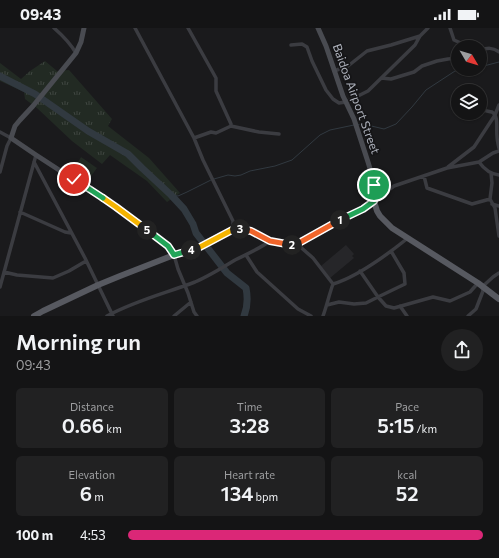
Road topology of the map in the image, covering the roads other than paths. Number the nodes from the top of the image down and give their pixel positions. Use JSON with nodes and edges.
{"nodes":[{"id":1,"x":54,"y":28,"type":"edge"},
{"id":2,"x":84,"y":28,"type":"edge"},
{"id":3,"x":188,"y":28,"type":"edge"},
{"id":4,"x":318,"y":28,"type":"edge"},
{"id":5,"x":428,"y":28,"type":"edge"},
{"id":6,"x":450,"y":28,"type":"edge"},
{"id":7,"x":137,"y":29,"type":"edge"},
{"id":8,"x":420,"y":36,"type":"junction"},
{"id":9,"x":454,"y":40,"type":"edge"},
{"id":10,"x":292,"y":45,"type":"dead end"},
{"id":11,"x":487,"y":48,"type":"edge"},
{"id":12,"x":499,"y":52,"type":"edge"},
{"id":13,"x":76,"y":53,"type":"junction"},
{"id":14,"x":451,"y":59,"type":"edge"},
{"id":15,"x":334,"y":71,"type":"junction"},
{"id":16,"x":381,"y":78,"type":"junction"},
{"id":17,"x":346,"y":102,"type":"junction"},
{"id":18,"x":499,"y":105,"type":"edge"},
{"id":19,"x":487,"y":111,"type":"edge"},
{"id":20,"x":496,"y":115,"type":"junction"},
{"id":21,"x":231,"y":126,"type":"junction"},
{"id":22,"x":0,"y":132,"type":"edge"},
{"id":23,"x":280,"y":134,"type":"dead end"},
{"id":24,"x":11,"y":138,"type":"junction"},
{"id":25,"x":194,"y":138,"type":"junction"},
{"id":26,"x":499,"y":150,"type":"edge"},
{"id":27,"x":0,"y":153,"type":"edge"},
{"id":28,"x":5,"y":154,"type":"junction"},
{"id":29,"x":36,"y":155,"type":"junction"},
{"id":30,"x":34,"y":162,"type":"junction"},
{"id":31,"x":479,"y":162,"type":"junction"},
{"id":32,"x":447,"y":168,"type":"junction"},
{"id":33,"x":0,"y":172,"type":"edge"},
{"id":34,"x":491,"y":173,"type":"junction"},
{"id":35,"x":499,"y":175,"type":"edge"},
{"id":36,"x":424,"y":176,"type":"junction"},
{"id":37,"x":490,"y":199,"type":"junction"},
{"id":38,"x":374,"y":201,"type":"junction"},
{"id":39,"x":492,"y":204,"type":"junction"},
{"id":40,"x":499,"y":206,"type":"edge"},
{"id":41,"x":20,"y":212,"type":"junction"},
{"id":42,"x":234,"y":229,"type":"junction"},
{"id":43,"x":71,"y":233,"type":"junction"},
{"id":44,"x":499,"y":236,"type":"edge"},
{"id":45,"x":408,"y":238,"type":"junction"},
{"id":46,"x":270,"y":241,"type":"junction"},
{"id":47,"x":297,"y":244,"type":"junction"},
{"id":48,"x":392,"y":251,"type":"junction"},
{"id":49,"x":174,"y":255,"type":"junction"},
{"id":50,"x":246,"y":255,"type":"junction"},
{"id":51,"x":86,"y":261,"type":"junction"},
{"id":52,"x":360,"y":271,"type":"junction"},
{"id":53,"x":4,"y":272,"type":"junction"},
{"id":54,"x":499,"y":273,"type":"edge"},
{"id":55,"x":333,"y":284,"type":"junction"},
{"id":56,"x":98,"y":285,"type":"junction"},
{"id":57,"x":480,"y":285,"type":"junction"},
{"id":58,"x":185,"y":286,"type":"junction"},
{"id":59,"x":0,"y":287,"type":"edge"},
{"id":60,"x":378,"y":297,"type":"junction"},
{"id":61,"x":499,"y":299,"type":"edge"},
{"id":62,"x":191,"y":302,"type":"junction"},
{"id":63,"x":327,"y":305,"type":"junction"},
{"id":64,"x":400,"y":306,"type":"junction"},
{"id":65,"x":112,"y":315,"type":"edge"},
{"id":66,"x":34,"y":316,"type":"edge"},
{"id":67,"x":107,"y":316,"type":"edge"},
{"id":68,"x":174,"y":316,"type":"edge"},
{"id":69,"x":197,"y":316,"type":"edge"},
{"id":70,"x":311,"y":316,"type":"edge"},
{"id":71,"x":323,"y":316,"type":"edge"},
{"id":72,"x":407,"y":316,"type":"edge"},
{"id":73,"x":468,"y":316,"type":"edge"}],
"edges":[{"from":1,"to":13,"type":"street"},
{"from":2,"to":13,"type":"main road"},
{"from":3,"to":21,"type":"street"},
{"from":4,"to":15,"type":"main road","name":"Baidoa Airport Street"},
{"from":5,"to":8,"type":"street"},
{"from":6,"to":9,"type":"street"},
{"from":7,"to":25,"type":"street"},
{"from":8,"to":15,"type":"street"},
{"from":8,"to":16,"type":"street"},
{"from":10,"to":17,"type":"street"},
{"from":11,"to":12,"type":"street"},
{"from":13,"to":24,"type":"main road"},
{"from":14,"to":16,"type":"street"},
{"from":15,"to":17,"type":"main road","name":"Baidoa Airport Street"},
{"from":16,"to":17,"type":"street"},
{"from":17,"to":38,"type":"main road","name":"Baidoa Airport Street"},
{"from":18,"to":20,"type":"street"},
{"from":19,"to":20,"type":"street"},
{"from":20,"to":26,"type":"street"},
{"from":20,"to":32,"type":"street"},
{"from":21,"to":23,"type":"street"},
{"from":21,"to":25,"type":"street"},
{"from":22,"to":24,"type":"street"},
{"from":24,"to":28,"type":"street"},
{"from":24,"to":29,"type":"main road"},
{"from":25,"to":42,"type":"street"},
{"from":26,"to":31,"type":"street"},
{"from":27,"to":28,"type":"street"},
{"from":28,"to":33,"type":"street"},
{"from":29,"to":30,"type":"street"},
{"from":29,"to":49,"type":"main road"},
{"from":30,"to":41,"type":"street"},
{"from":30,"to":43,"type":"street"},
{"from":31,"to":32,"type":"street"},
{"from":31,"to":34,"type":"street"},
{"from":32,"to":36,"type":"street"},
{"from":34,"to":35,"type":"street"},
{"from":34,"to":37,"type":"street"},
{"from":36,"to":37,"type":"street"},
{"from":36,"to":38,"type":"street"},
{"from":37,"to":39,"type":"street"},
{"from":38,"to":45,"type":"main road"},
{"from":38,"to":47,"type":"main road"},
{"from":39,"to":40,"type":"street"},
{"from":39,"to":44,"type":"street"},
{"from":41,"to":43,"type":"street"},
{"from":41,"to":53,"type":"street"},
{"from":42,"to":46,"type":"main road"},
{"from":42,"to":49,"type":"main road"},
{"from":43,"to":51,"type":"street"},
{"from":45,"to":48,"type":"street"},
{"from":45,"to":57,"type":"main road"},
{"from":46,"to":47,"type":"main road"},
{"from":46,"to":50,"type":"street"},
{"from":47,"to":55,"type":"street"},
{"from":48,"to":52,"type":"street"},
{"from":48,"to":60,"type":"street"},
{"from":49,"to":56,"type":"main road"},
{"from":49,"to":58,"type":"street"},
{"from":50,"to":58,"type":"street"},
{"from":50,"to":70,"type":"street"},
{"from":51,"to":53,"type":"street"},
{"from":51,"to":56,"type":"street"},
{"from":52,"to":55,"type":"street"},
{"from":52,"to":60,"type":"street"},
{"from":53,"to":59,"type":"street"},
{"from":54,"to":57,"type":"street"},
{"from":55,"to":63,"type":"street"},
{"from":56,"to":65,"type":"street"},
{"from":56,"to":66,"type":"main road"},
{"from":57,"to":61,"type":"main road"},
{"from":57,"to":64,"type":"street"},
{"from":57,"to":73,"type":"street"},
{"from":58,"to":62,"type":"street"},
{"from":58,"to":65,"type":"street"},
{"from":60,"to":63,"type":"street"},
{"from":60,"to":64,"type":"street"},
{"from":62,"to":68,"type":"street"},
{"from":62,"to":69,"type":"street"},
{"from":63,"to":71,"type":"street"},
{"from":64,"to":72,"type":"street"},
{"from":65,"to":67,"type":"street"}]}
